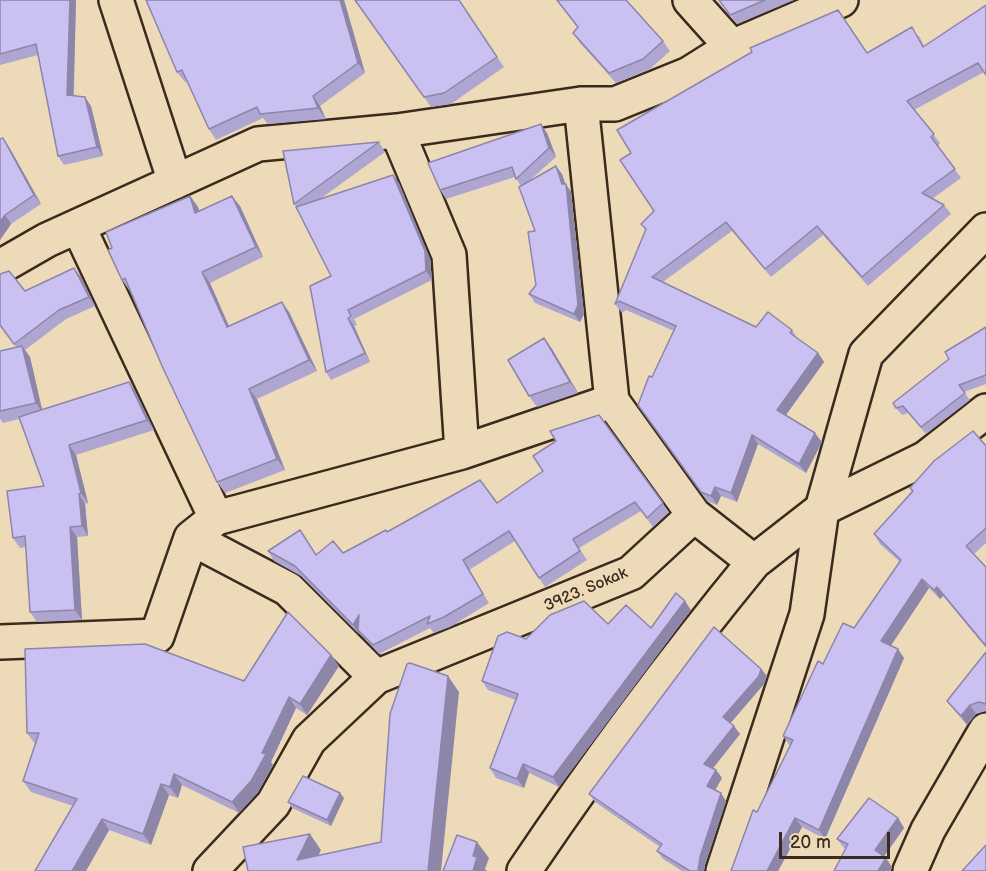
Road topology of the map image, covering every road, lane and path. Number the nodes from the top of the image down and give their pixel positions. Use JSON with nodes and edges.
{"nodes":[{"id":1,"x":116,"y":0,"type":"edge"},
{"id":2,"x":690,"y":0,"type":"edge"},
{"id":3,"x":841,"y":0,"type":"edge"},
{"id":4,"x":732,"y":47,"type":"junction"},
{"id":5,"x":580,"y":104,"type":"junction"},
{"id":6,"x":397,"y":131,"type":"junction"},
{"id":7,"x":175,"y":182,"type":"junction"},
{"id":8,"x":78,"y":226,"type":"junction"},
{"id":9,"x":986,"y":230,"type":"edge"},
{"id":10,"x":0,"y":267,"type":"edge"},
{"id":11,"x":612,"y":401,"type":"junction"},
{"id":12,"x":986,"y":411,"type":"edge"},
{"id":13,"x":462,"y":452,"type":"junction"},
{"id":14,"x":822,"y":509,"type":"junction"},
{"id":15,"x":694,"y":515,"type":"junction"},
{"id":16,"x":216,"y":518,"type":"junction"},
{"id":17,"x":191,"y":538,"type":"junction"},
{"id":18,"x":754,"y":562,"type":"junction"},
{"id":19,"x":0,"y":645,"type":"edge"},
{"id":20,"x":376,"y":677,"type":"junction"},
{"id":21,"x":986,"y":730,"type":"edge"},
{"id":22,"x":210,"y":871,"type":"edge"},
{"id":23,"x":524,"y":871,"type":"edge"},
{"id":24,"x":723,"y":871,"type":"edge"},
{"id":25,"x":910,"y":871,"type":"edge"}],
"edges":[{"from":1,"to":7,"type":"street"},
{"from":2,"to":4,"type":"street"},
{"from":3,"to":4,"type":"street"},
{"from":4,"to":5,"type":"street"},
{"from":5,"to":6,"type":"street"},
{"from":5,"to":11,"type":"street"},
{"from":6,"to":7,"type":"street"},
{"from":6,"to":13,"type":"street"},
{"from":7,"to":8,"type":"street"},
{"from":8,"to":10,"type":"street"},
{"from":8,"to":16,"type":"street"},
{"from":9,"to":14,"type":"street"},
{"from":11,"to":13,"type":"street"},
{"from":11,"to":15,"type":"street"},
{"from":12,"to":14,"type":"street"},
{"from":13,"to":16,"type":"street"},
{"from":14,"to":18,"type":"street"},
{"from":14,"to":24,"type":"street"},
{"from":15,"to":18,"type":"street"},
{"from":15,"to":20,"type":"street","name":"3923. Sokak"},
{"from":16,"to":17,"type":"street"},
{"from":17,"to":19,"type":"street"},
{"from":17,"to":20,"type":"street"},
{"from":18,"to":23,"type":"street"},
{"from":20,"to":22,"type":"street","name":"3923. Sokak"},
{"from":21,"to":25,"type":"street"}]}
